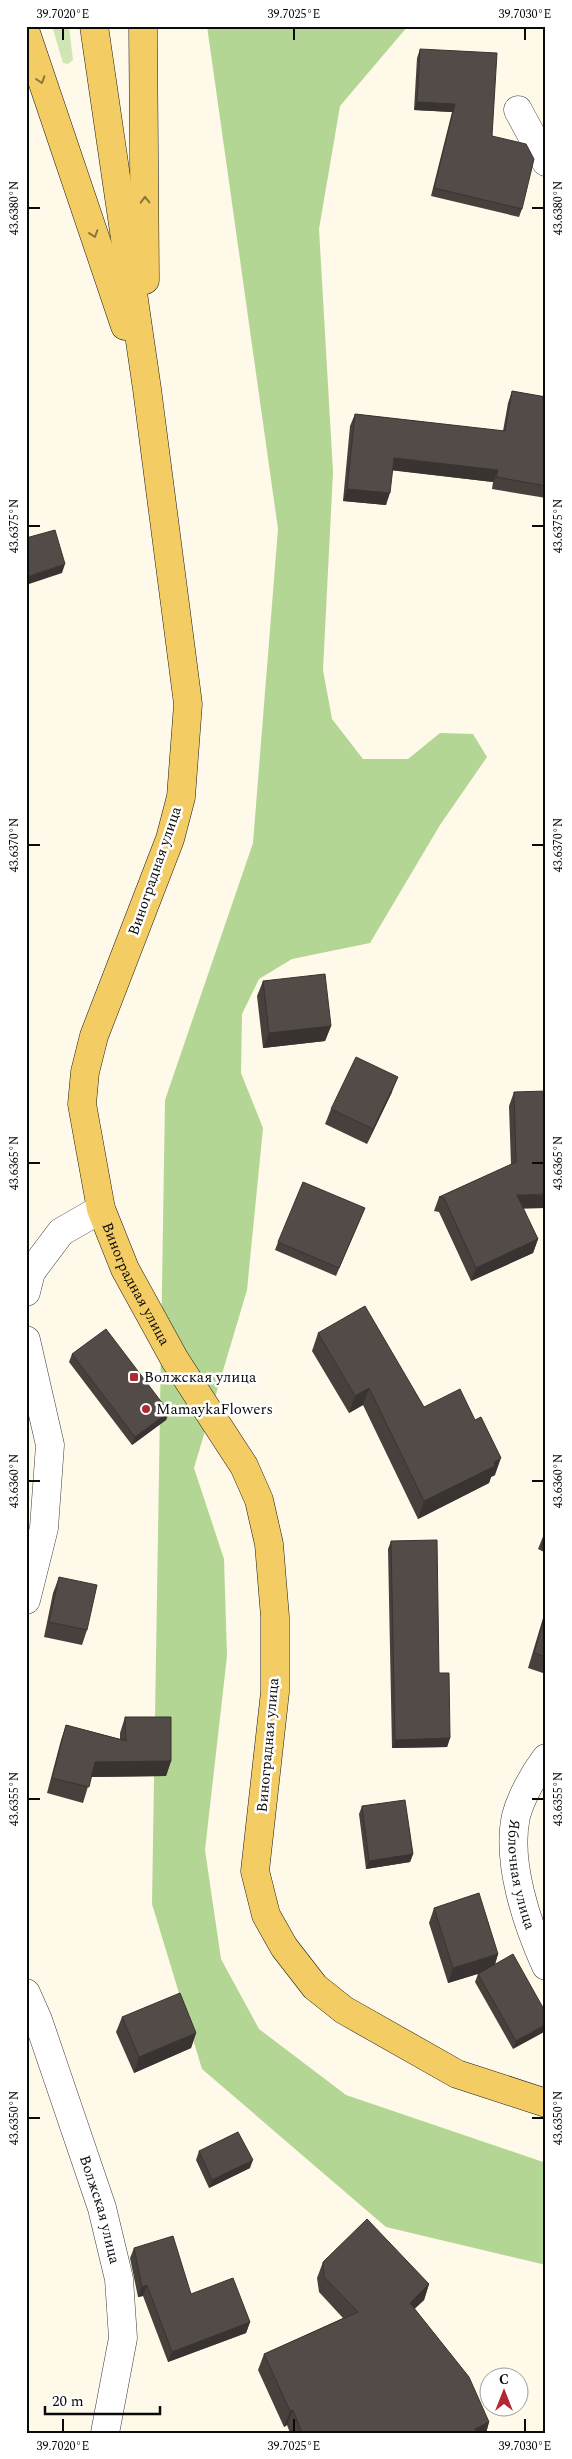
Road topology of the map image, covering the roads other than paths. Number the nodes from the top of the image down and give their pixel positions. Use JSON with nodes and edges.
{"nodes":[{"id":1,"x":94,"y":26,"type":"edge"},
{"id":2,"x":143,"y":26,"type":"edge"},
{"id":3,"x":26,"y":33,"type":"edge"},
{"id":4,"x":518,"y":110,"type":"dead end"},
{"id":5,"x":546,"y":162,"type":"edge"},
{"id":6,"x":146,"y":389,"type":"junction"},
{"id":7,"x":101,"y":1209,"type":"junction"},
{"id":8,"x":26,"y":1292,"type":"edge"},
{"id":9,"x":26,"y":1340,"type":"edge"},
{"id":10,"x":26,"y":1600,"type":"edge"},
{"id":11,"x":546,"y":1758,"type":"edge"},
{"id":12,"x":546,"y":1966,"type":"edge"},
{"id":13,"x":26,"y":1993,"type":"edge"},
{"id":14,"x":546,"y":2103,"type":"edge"},
{"id":15,"x":105,"y":2433,"type":"edge"}],
"edges":[{"from":1,"to":6,"type":"main road"},
{"from":6,"to":2,"type":"main road","one_way":true},
{"from":3,"to":6,"type":"main road","one_way":true},
{"from":4,"to":5,"type":"street"},
{"from":6,"to":7,"type":"main road","name":"Виноградная улица"},
{"from":7,"to":8,"type":"street"},
{"from":7,"to":14,"type":"main road","name":"Виноградная улица"},
{"from":9,"to":10,"type":"street"},
{"from":11,"to":12,"type":"street","name":"Яблочная улица"},
{"from":13,"to":15,"type":"street","name":"Волжская улица"}]}
